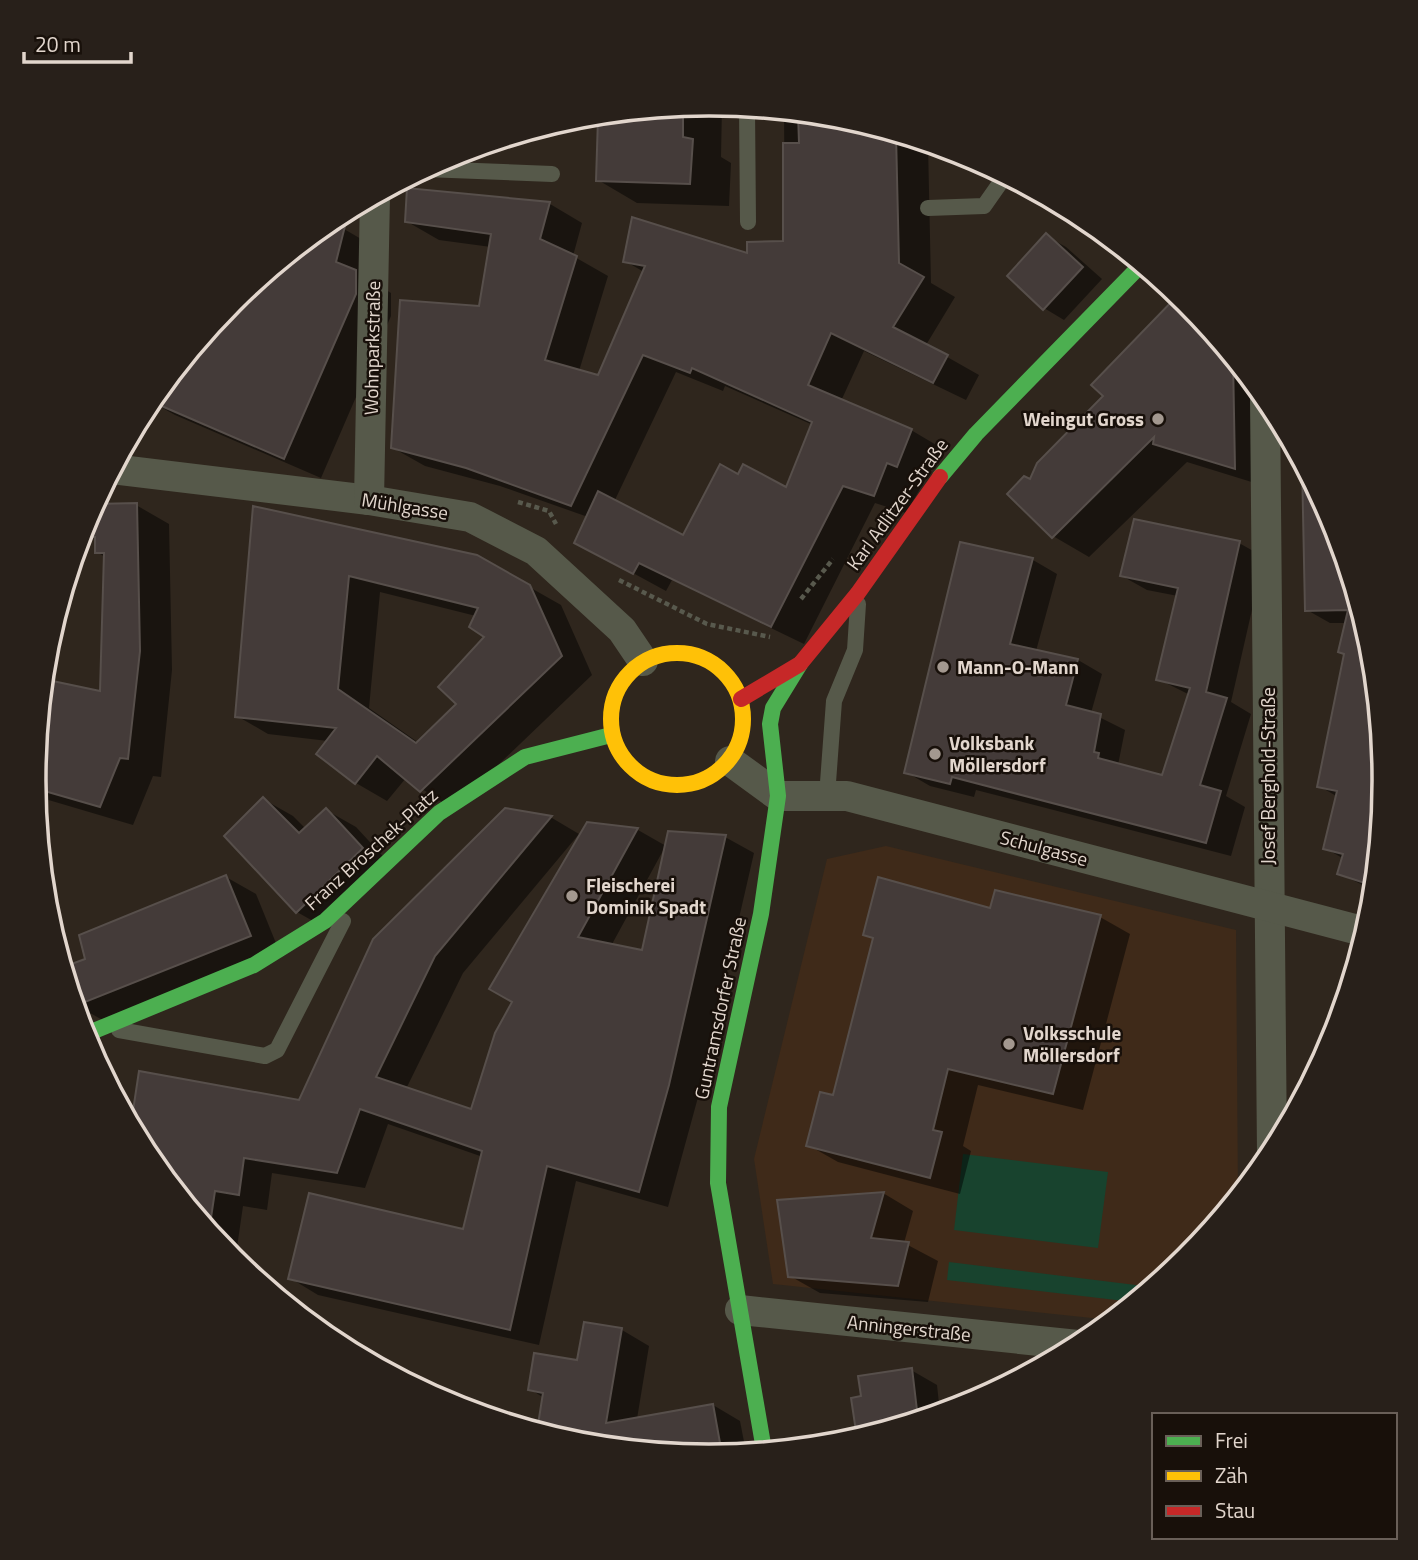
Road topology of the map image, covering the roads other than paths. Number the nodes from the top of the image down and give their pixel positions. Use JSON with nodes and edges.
{"nodes":[{"id":1,"x":747,"y":118,"type":"edge"},
{"id":2,"x":449,"y":170,"type":"edge"},
{"id":3,"x":552,"y":174,"type":"dead end"},
{"id":4,"x":1000,"y":184,"type":"edge"},
{"id":5,"x":375,"y":206,"type":"edge"},
{"id":6,"x":928,"y":208,"type":"dead end"},
{"id":7,"x":748,"y":222,"type":"dead end"},
{"id":8,"x":1135,"y":272,"type":"edge"},
{"id":9,"x":1265,"y":418,"type":"edge"},
{"id":10,"x":122,"y":471,"type":"edge"},
{"id":11,"x":369,"y":500,"type":"junction"},
{"id":12,"x":858,"y":593,"type":"junction"},
{"id":13,"x":643,"y":661,"type":"junction"},
{"id":14,"x":800,"y":664,"type":"junction"},
{"id":15,"x":741,"y":699,"type":"junction"},
{"id":16,"x":611,"y":735,"type":"junction"},
{"id":17,"x":730,"y":761,"type":"junction"},
{"id":18,"x":778,"y":796,"type":"junction"},
{"id":19,"x":827,"y":796,"type":"junction"},
{"id":20,"x":360,"y":888,"type":"junction"},
{"id":21,"x":1269,"y":907,"type":"junction"},
{"id":22,"x":1355,"y":929,"type":"edge"},
{"id":23,"x":103,"y":1027,"type":"junction"},
{"id":24,"x":95,"y":1030,"type":"edge"},
{"id":25,"x":1272,"y":1132,"type":"edge"},
{"id":26,"x":740,"y":1310,"type":"junction"},
{"id":27,"x":1060,"y":1343,"type":"edge"},
{"id":28,"x":763,"y":1441,"type":"edge"}],
"edges":[{"from":1,"to":7,"type":"lane"},
{"from":2,"to":3,"type":"lane"},
{"from":4,"to":6,"type":"lane"},
{"from":5,"to":11,"type":"street","name":"Wohnparkstraße"},
{"from":8,"to":12,"type":"street","name":"Karl Adlitzer-Straße"},
{"from":9,"to":21,"type":"street","name":"Josef Berghold-Straße"},
{"from":10,"to":11,"type":"street","name":"Mühlgasse"},
{"from":11,"to":13,"type":"street","name":"Mühlgasse"},
{"from":12,"to":14,"type":"street","name":"Karl Adlitzer-Straße"},
{"from":12,"to":19,"type":"lane"},
{"from":13,"to":15,"type":"street"},
{"from":13,"to":16,"type":"street"},
{"from":14,"to":15,"type":"street","name":"Karl Adlitzer-Straße"},
{"from":14,"to":18,"type":"street","name":"Guntramsdorfer Straße"},
{"from":15,"to":17,"type":"street"},
{"from":16,"to":17,"type":"street"},
{"from":16,"to":20,"type":"street","name":"Franz Broschek-Platz"},
{"from":17,"to":18,"type":"street"},
{"from":18,"to":19,"type":"street","name":"Schulgasse"},
{"from":18,"to":26,"type":"street","name":"Guntramsdorfer Straße"},
{"from":19,"to":21,"type":"street","name":"Schulgasse"},
{"from":20,"to":23,"type":"street","name":"Franz Broschek-Platz"},
{"from":20,"to":23,"type":"lane"},
{"from":21,"to":22,"type":"street","name":"Schulgasse"},
{"from":21,"to":25,"type":"street","name":"Josef Berghold-Straße"},
{"from":23,"to":24,"type":"street","name":"Franz Broschek-Platz"},
{"from":26,"to":27,"type":"street","name":"Anningerstraße"},
{"from":26,"to":28,"type":"street","name":"Guntramsdorfer Straße"}]}
